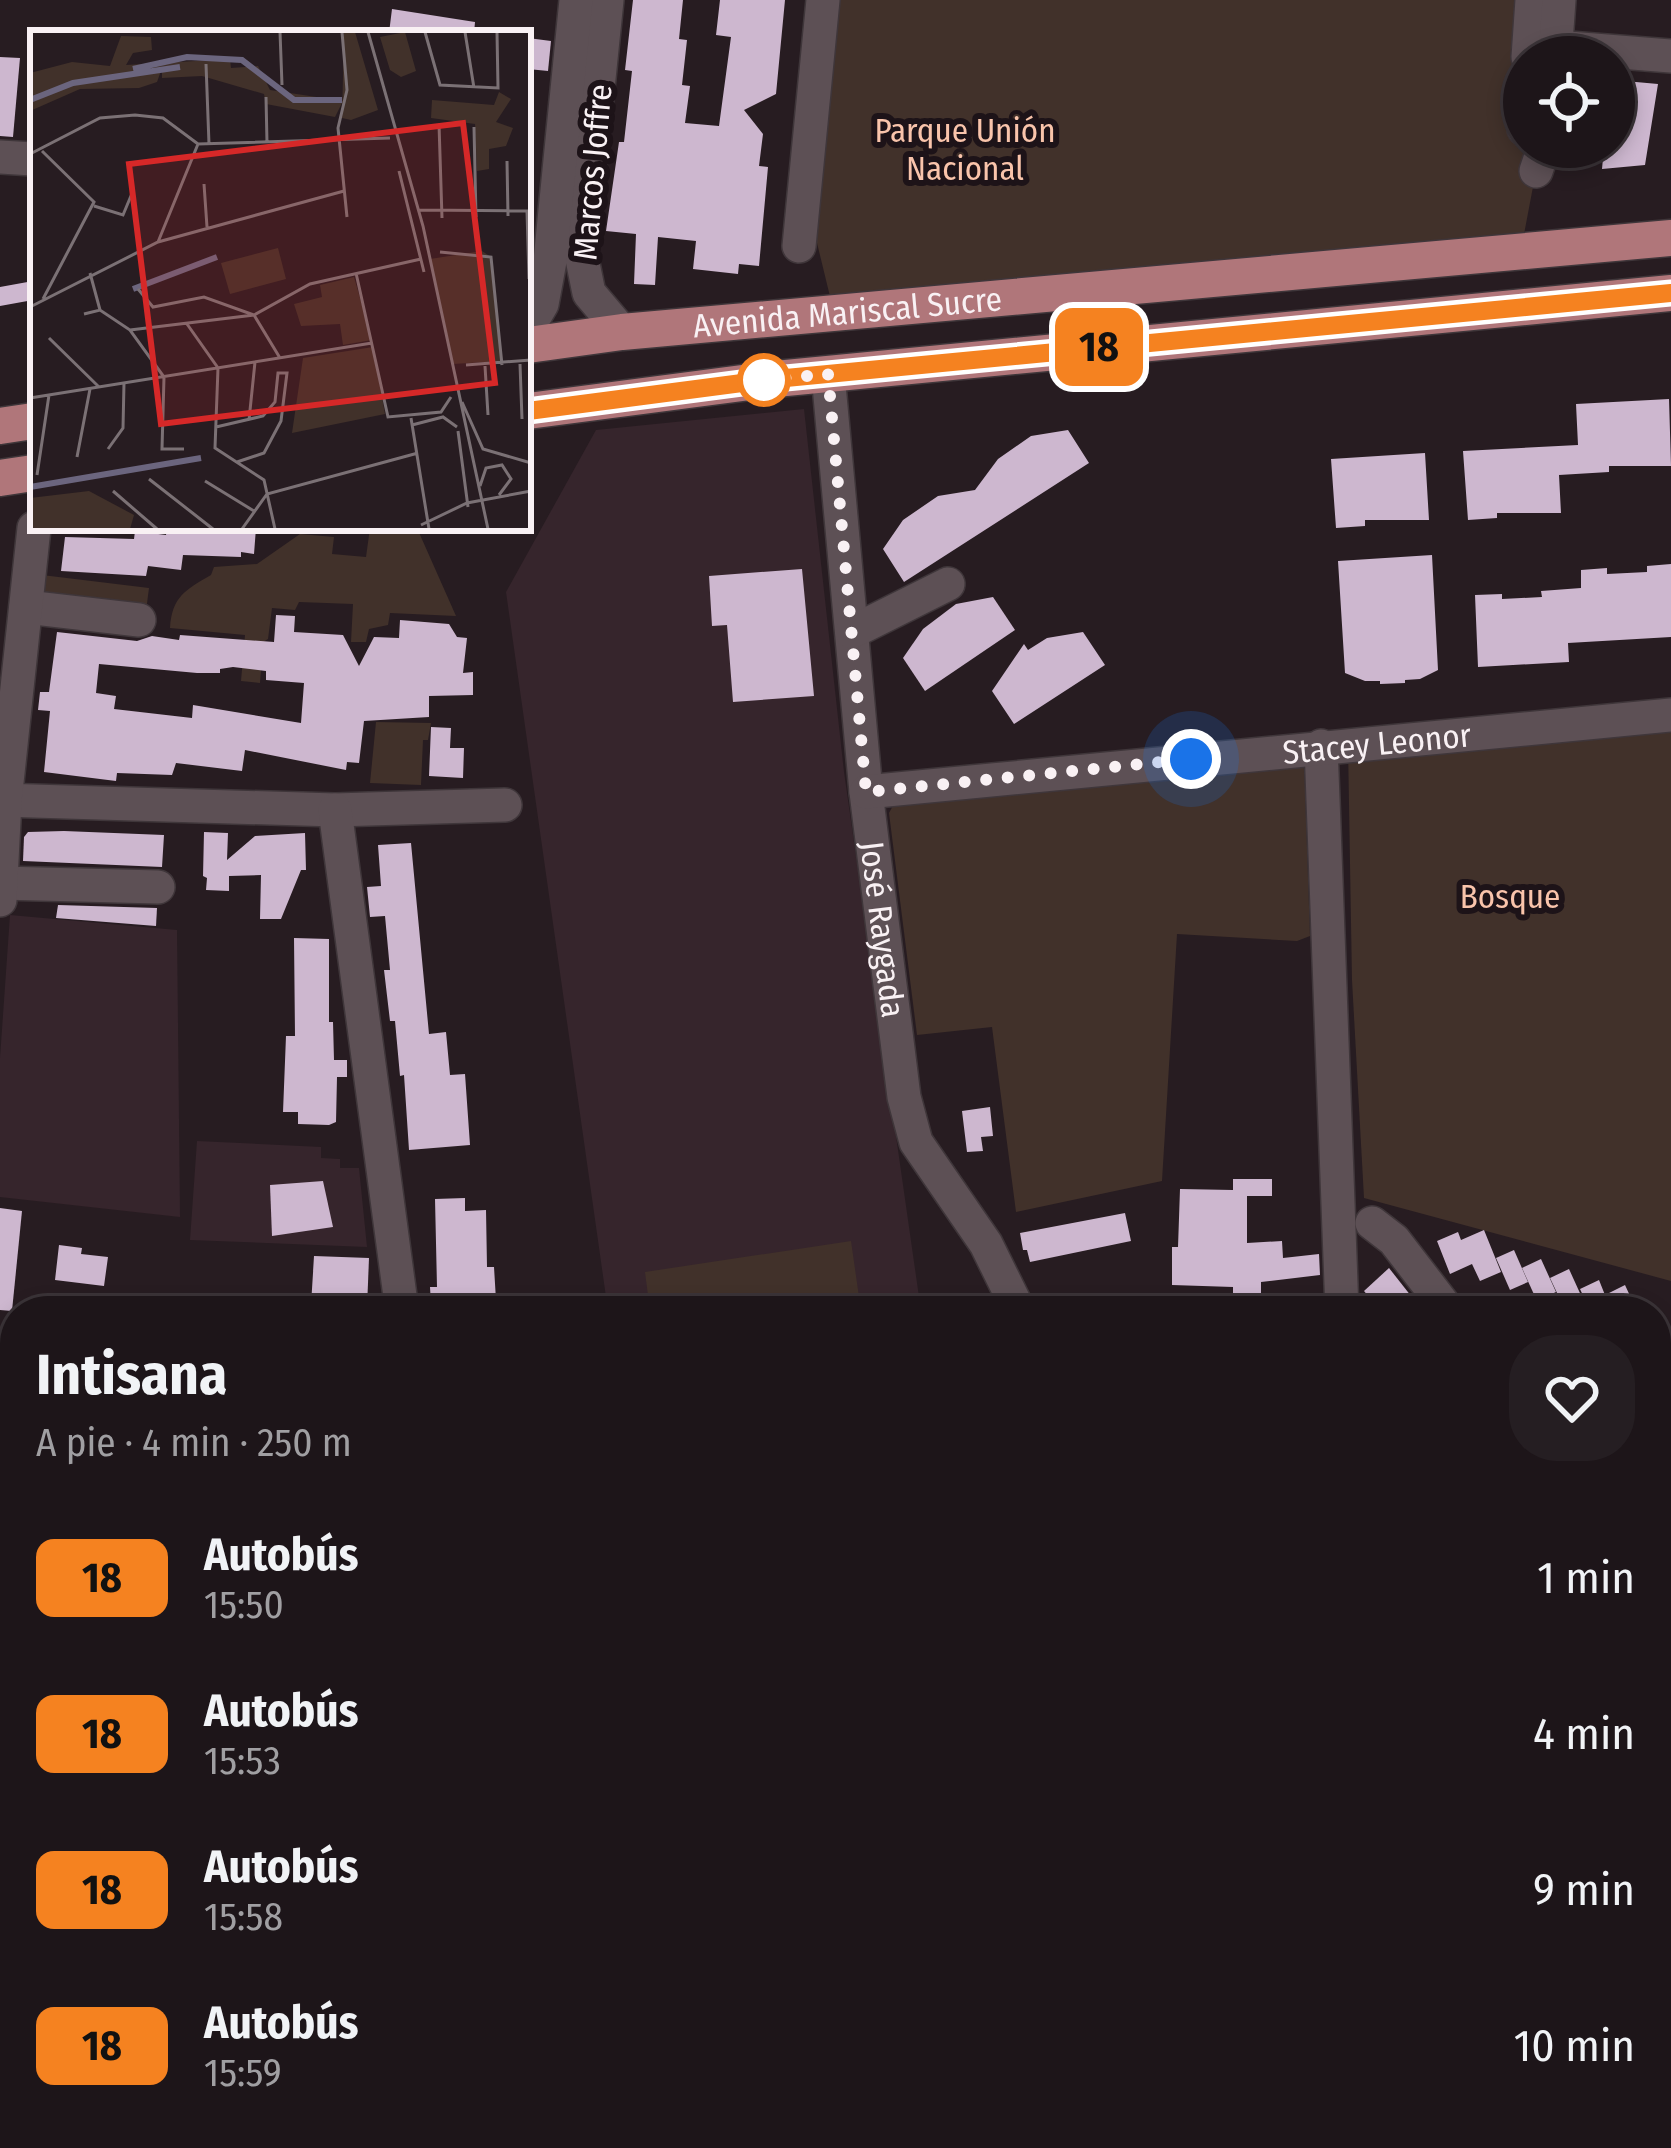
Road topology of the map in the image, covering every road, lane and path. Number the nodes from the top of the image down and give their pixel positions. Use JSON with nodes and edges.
{"nodes":[{"id":1,"x":576,"y":0,"type":"edge"},
{"id":2,"x":607,"y":0,"type":"edge"},
{"id":3,"x":823,"y":0,"type":"edge"},
{"id":4,"x":1532,"y":0,"type":"edge"},
{"id":5,"x":1559,"y":0,"type":"edge"},
{"id":6,"x":1541,"y":36,"type":"edge"},
{"id":7,"x":1550,"y":36,"type":"edge"},
{"id":8,"x":1635,"y":55,"type":"edge"},
{"id":9,"x":1671,"y":56,"type":"edge"},
{"id":10,"x":0,"y":157,"type":"edge"},
{"id":11,"x":30,"y":159,"type":"edge"},
{"id":12,"x":556,"y":204,"type":"edge"},
{"id":13,"x":1671,"y":238,"type":"edge"},
{"id":14,"x":799,"y":246,"type":"dead end"},
{"id":15,"x":1671,"y":293,"type":"edge"},
{"id":16,"x":531,"y":323,"type":"edge"},
{"id":17,"x":622,"y":332,"type":"junction"},
{"id":18,"x":531,"y":345,"type":"edge"},
{"id":19,"x":828,"y":374,"type":"junction"},
{"id":20,"x":531,"y":411,"type":"edge"},
{"id":21,"x":30,"y":421,"type":"edge"},
{"id":22,"x":0,"y":426,"type":"edge"},
{"id":23,"x":30,"y":473,"type":"edge"},
{"id":24,"x":0,"y":478,"type":"edge"},
{"id":25,"x":34,"y":531,"type":"edge"},
{"id":26,"x":948,"y":584,"type":"dead end"},
{"id":27,"x":26,"y":607,"type":"junction"},
{"id":28,"x":139,"y":620,"type":"dead end"},
{"id":29,"x":852,"y":632,"type":"junction"},
{"id":30,"x":1671,"y":715,"type":"edge"},
{"id":31,"x":1322,"y":746,"type":"junction"},
{"id":32,"x":866,"y":792,"type":"junction"},
{"id":33,"x":3,"y":801,"type":"edge"},
{"id":34,"x":505,"y":805,"type":"dead end"},
{"id":35,"x":335,"y":810,"type":"junction"},
{"id":36,"x":1,"y":883,"type":"edge"},
{"id":37,"x":158,"y":887,"type":"dead end"},
{"id":38,"x":0,"y":900,"type":"edge"},
{"id":39,"x":1372,"y":1223,"type":"dead end"},
{"id":40,"x":400,"y":1296,"type":"edge"},
{"id":41,"x":1012,"y":1296,"type":"edge"},
{"id":42,"x":1341,"y":1296,"type":"edge"},
{"id":43,"x":1444,"y":1296,"type":"edge"}],
"edges":[{"from":1,"to":12,"type":"street","name":"Marcos Joffre"},
{"from":2,"to":12,"type":"street","name":"Marcos Joffre"},
{"from":3,"to":14,"type":"street"},
{"from":4,"to":6,"type":"street"},
{"from":5,"to":7,"type":"street"},
{"from":8,"to":9,"type":"street"},
{"from":10,"to":11,"type":"street"},
{"from":12,"to":16,"type":"street","name":"Marcos Joffre"},
{"from":12,"to":17,"type":"street","name":"Marcos Joffre"},
{"from":13,"to":17,"type":"main road","name":"Avenida Mariscal Sucre"},
{"from":15,"to":19,"type":"main road","name":"Avenida Mariscal Sucre"},
{"from":17,"to":18,"type":"main road","name":"Avenida Mariscal Sucre"},
{"from":19,"to":20,"type":"main road","name":"Avenida Mariscal Sucre"},
{"from":19,"to":29,"type":"street","name":"José Raygada"},
{"from":21,"to":22,"type":"main road"},
{"from":23,"to":24,"type":"main road"},
{"from":25,"to":27,"type":"street"},
{"from":26,"to":29,"type":"street"},
{"from":27,"to":28,"type":"street"},
{"from":27,"to":33,"type":"street"},
{"from":29,"to":32,"type":"street","name":"José Raygada"},
{"from":30,"to":31,"type":"street","name":"Stacey Leonor"},
{"from":31,"to":32,"type":"street","name":"Stacey Leonor"},
{"from":31,"to":42,"type":"street"},
{"from":32,"to":41,"type":"street","name":"José Raygada"},
{"from":33,"to":35,"type":"street"},
{"from":33,"to":36,"type":"street"},
{"from":34,"to":35,"type":"street"},
{"from":35,"to":40,"type":"street"},
{"from":36,"to":37,"type":"street"},
{"from":36,"to":38,"type":"street"},
{"from":39,"to":43,"type":"street"}]}
